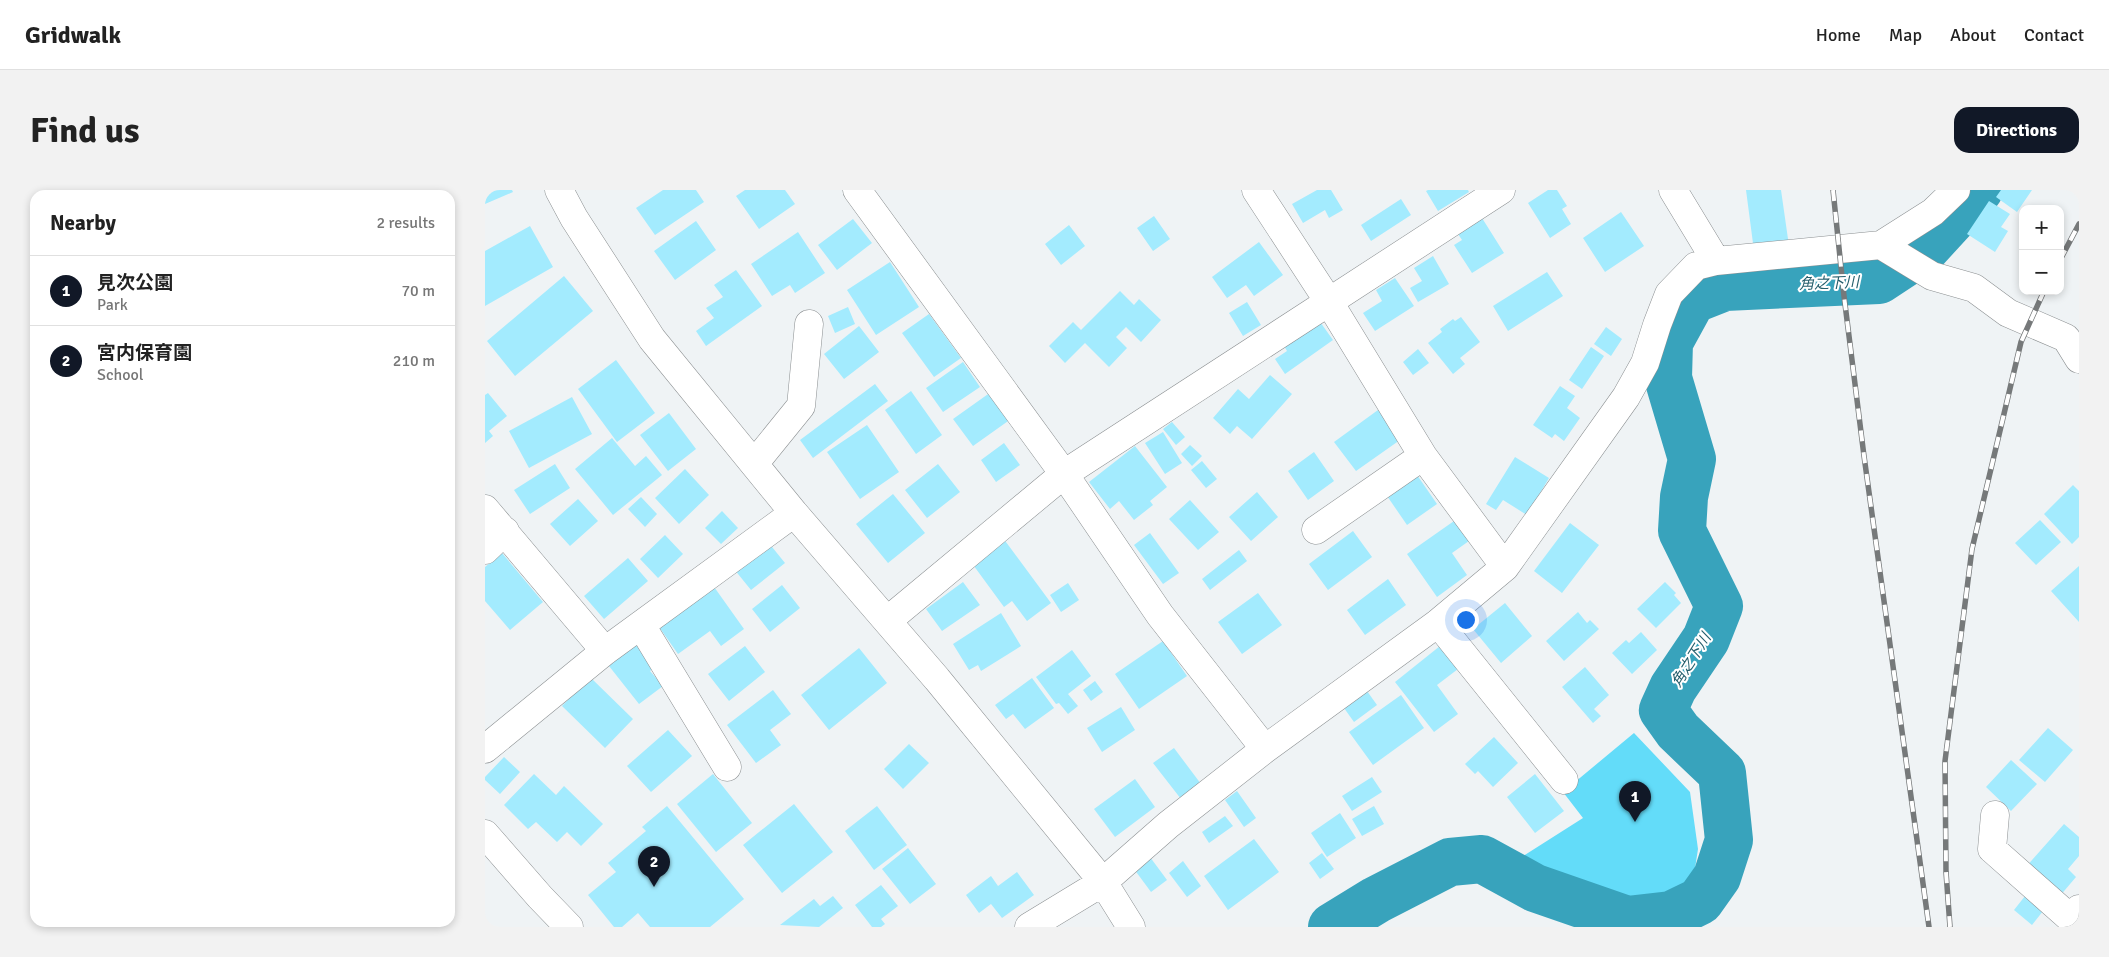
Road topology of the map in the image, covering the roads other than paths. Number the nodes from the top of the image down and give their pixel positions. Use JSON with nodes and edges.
{"nodes":[{"id":1,"x":559,"y":190,"type":"edge"},
{"id":2,"x":1255,"y":190,"type":"edge"},
{"id":3,"x":1501,"y":190,"type":"edge"},
{"id":4,"x":1673,"y":190,"type":"edge"},
{"id":5,"x":1956,"y":190,"type":"edge"},
{"id":6,"x":867,"y":193,"type":"edge"},
{"id":7,"x":1886,"y":247,"type":"junction"},
{"id":8,"x":1716,"y":261,"type":"junction"},
{"id":9,"x":1329,"y":302,"type":"junction"},
{"id":10,"x":809,"y":324,"type":"dead end"},
{"id":11,"x":2075,"y":343,"type":"edge"},
{"id":12,"x":1423,"y":456,"type":"junction"},
{"id":13,"x":754,"y":464,"type":"junction"},
{"id":14,"x":1064,"y":474,"type":"junction"},
{"id":15,"x":485,"y":509,"type":"edge"},
{"id":16,"x":794,"y":513,"type":"junction"},
{"id":17,"x":1316,"y":530,"type":"dead end"},
{"id":18,"x":505,"y":531,"type":"junction"},
{"id":19,"x":485,"y":550,"type":"edge"},
{"id":20,"x":1505,"y":567,"type":"junction"},
{"id":21,"x":887,"y":621,"type":"junction"},
{"id":22,"x":1438,"y":623,"type":"junction"},
{"id":23,"x":641,"y":625,"type":"junction"},
{"id":24,"x":605,"y":651,"type":"junction"},
{"id":25,"x":485,"y":749,"type":"edge"},
{"id":26,"x":1265,"y":749,"type":"junction"},
{"id":27,"x":727,"y":767,"type":"dead end"},
{"id":28,"x":1564,"y":780,"type":"dead end"},
{"id":29,"x":1995,"y":815,"type":"dead end"},
{"id":30,"x":485,"y":834,"type":"edge"},
{"id":31,"x":1103,"y":882,"type":"junction"},
{"id":32,"x":2079,"y":909,"type":"edge"},
{"id":33,"x":569,"y":927,"type":"edge"},
{"id":34,"x":1029,"y":927,"type":"edge"},
{"id":35,"x":1131,"y":927,"type":"edge"}],
"edges":[{"from":1,"to":13,"type":"street"},
{"from":2,"to":9,"type":"street"},
{"from":3,"to":9,"type":"street"},
{"from":4,"to":8,"type":"street"},
{"from":5,"to":7,"type":"street"},
{"from":6,"to":14,"type":"street"},
{"from":7,"to":8,"type":"street"},
{"from":7,"to":11,"type":"street"},
{"from":8,"to":20,"type":"street"},
{"from":9,"to":12,"type":"street"},
{"from":9,"to":14,"type":"street"},
{"from":10,"to":13,"type":"street"},
{"from":12,"to":17,"type":"street"},
{"from":12,"to":20,"type":"street"},
{"from":13,"to":16,"type":"street"},
{"from":14,"to":21,"type":"street"},
{"from":14,"to":26,"type":"street"},
{"from":15,"to":18,"type":"street"},
{"from":16,"to":21,"type":"street"},
{"from":16,"to":23,"type":"street"},
{"from":18,"to":19,"type":"street"},
{"from":18,"to":24,"type":"street"},
{"from":20,"to":22,"type":"street"},
{"from":21,"to":31,"type":"street"},
{"from":22,"to":26,"type":"street"},
{"from":22,"to":28,"type":"street"},
{"from":23,"to":24,"type":"street"},
{"from":23,"to":27,"type":"street"},
{"from":24,"to":25,"type":"street"},
{"from":26,"to":31,"type":"street"},
{"from":29,"to":32,"type":"street"},
{"from":30,"to":33,"type":"street"},
{"from":31,"to":34,"type":"street"},
{"from":31,"to":35,"type":"street"}]}
